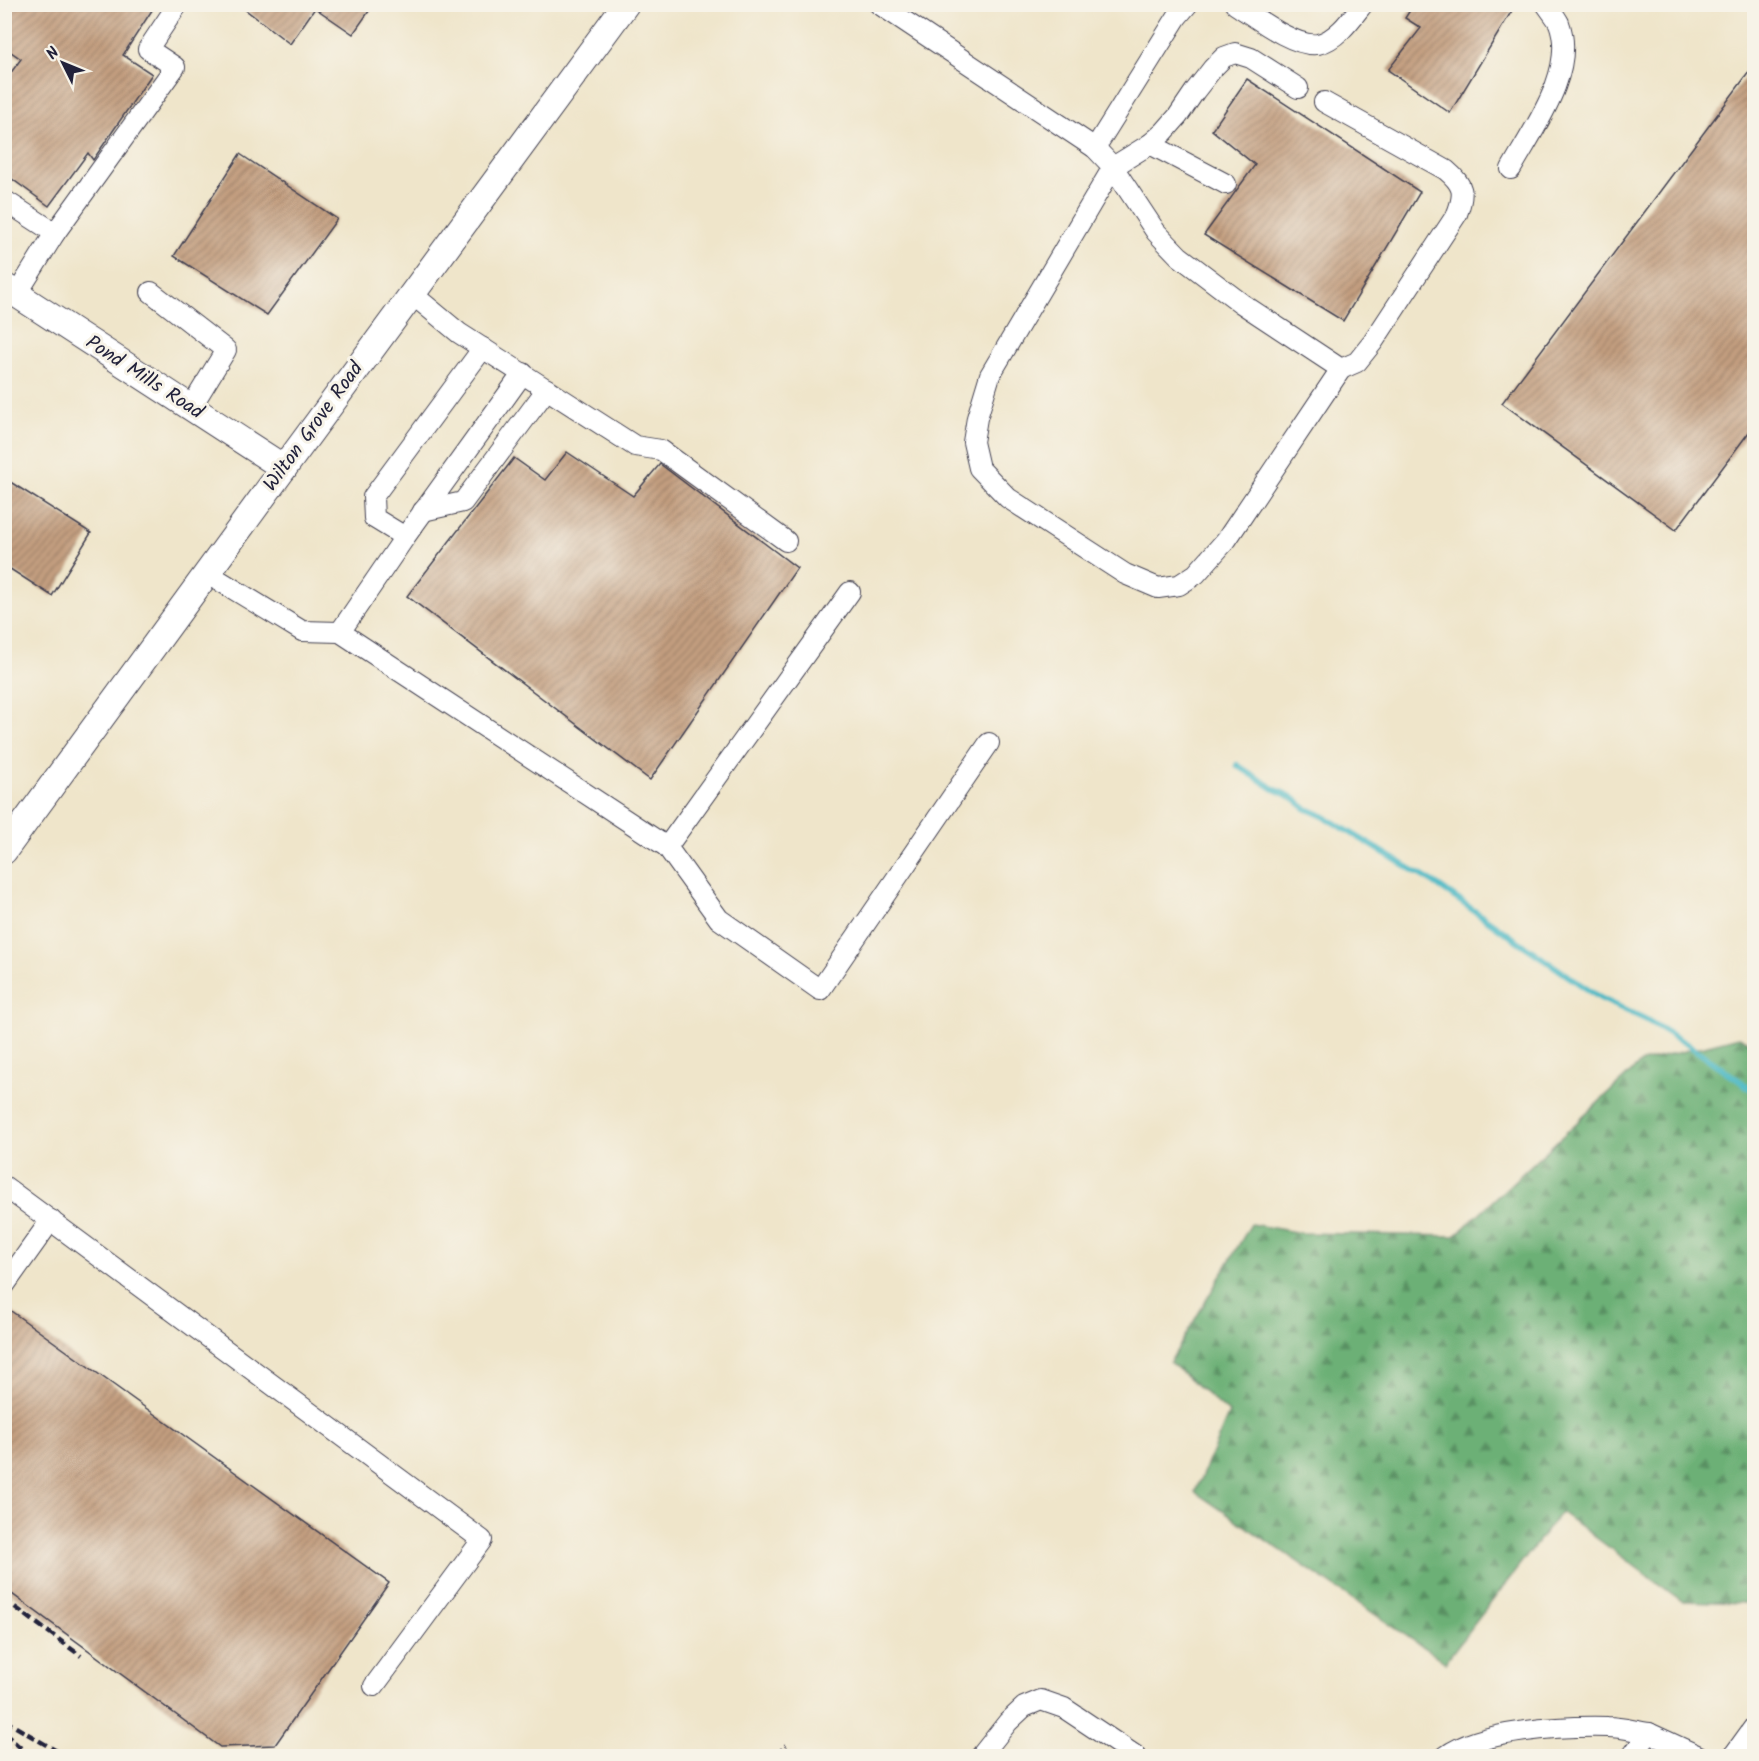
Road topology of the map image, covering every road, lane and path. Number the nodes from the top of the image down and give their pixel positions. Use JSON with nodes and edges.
{"nodes":[{"id":1,"x":178,"y":4,"type":"edge"},
{"id":2,"x":626,"y":4,"type":"edge"},
{"id":3,"x":879,"y":4,"type":"edge"},
{"id":4,"x":1188,"y":4,"type":"edge"},
{"id":5,"x":1235,"y":4,"type":"edge"},
{"id":6,"x":1364,"y":4,"type":"edge"},
{"id":7,"x":1546,"y":4,"type":"edge"},
{"id":8,"x":1298,"y":88,"type":"dead end"},
{"id":9,"x":1324,"y":102,"type":"dead end"},
{"id":10,"x":1150,"y":144,"type":"junction"},
{"id":11,"x":1095,"y":148,"type":"junction"},
{"id":12,"x":1113,"y":167,"type":"junction"},
{"id":13,"x":1510,"y":170,"type":"dead end"},
{"id":14,"x":1226,"y":184,"type":"dead end"},
{"id":15,"x":4,"y":201,"type":"edge"},
{"id":16,"x":55,"y":233,"type":"junction"},
{"id":17,"x":11,"y":290,"type":"edge"},
{"id":18,"x":151,"y":292,"type":"dead end"},
{"id":19,"x":412,"y":294,"type":"junction"},
{"id":20,"x":483,"y":348,"type":"junction"},
{"id":21,"x":1341,"y":369,"type":"junction"},
{"id":22,"x":523,"y":373,"type":"junction"},
{"id":23,"x":547,"y":389,"type":"junction"},
{"id":24,"x":190,"y":409,"type":"junction"},
{"id":25,"x":284,"y":468,"type":"junction"},
{"id":26,"x":423,"y":511,"type":"junction"},
{"id":27,"x":405,"y":537,"type":"junction"},
{"id":28,"x":786,"y":541,"type":"dead end"},
{"id":29,"x":207,"y":573,"type":"junction"},
{"id":30,"x":850,"y":592,"type":"dead end"},
{"id":31,"x":340,"y":632,"type":"junction"},
{"id":32,"x":989,"y":744,"type":"dead end"},
{"id":33,"x":667,"y":847,"type":"junction"},
{"id":34,"x":4,"y":851,"type":"edge"},
{"id":35,"x":6,"y":1191,"type":"edge"},
{"id":36,"x":51,"y":1220,"type":"junction"},
{"id":37,"x":4,"y":1286,"type":"edge"},
{"id":38,"x":374,"y":1686,"type":"dead end"},
{"id":39,"x":1755,"y":1727,"type":"edge"},
{"id":40,"x":1649,"y":1733,"type":"junction"},
{"id":41,"x":981,"y":1756,"type":"edge"},
{"id":42,"x":1136,"y":1756,"type":"edge"},
{"id":43,"x":1446,"y":1756,"type":"edge"},
{"id":44,"x":1632,"y":1756,"type":"edge"},
{"id":45,"x":1700,"y":1756,"type":"edge"},
{"id":46,"x":1733,"y":1756,"type":"edge"}],
"edges":[{"from":1,"to":16,"type":"street"},
{"from":2,"to":19,"type":"main road","name":"Wilton Grove Road"},
{"from":3,"to":11,"type":"street"},
{"from":4,"to":11,"type":"street"},
{"from":5,"to":6,"type":"street"},
{"from":7,"to":13,"type":"street"},
{"from":8,"to":10,"type":"street"},
{"from":9,"to":21,"type":"street"},
{"from":10,"to":12,"type":"street"},
{"from":10,"to":14,"type":"street"},
{"from":11,"to":12,"type":"street"},
{"from":12,"to":21,"type":"street"},
{"from":12,"to":21,"type":"street"},
{"from":15,"to":16,"type":"street"},
{"from":16,"to":17,"type":"street"},
{"from":17,"to":24,"type":"main road","name":"Pond Mills Road"},
{"from":18,"to":24,"type":"street"},
{"from":19,"to":20,"type":"street"},
{"from":19,"to":25,"type":"main road","name":"Wilton Grove Road"},
{"from":20,"to":22,"type":"street"},
{"from":20,"to":27,"type":"street"},
{"from":22,"to":23,"type":"street"},
{"from":22,"to":26,"type":"street"},
{"from":23,"to":26,"type":"street"},
{"from":23,"to":28,"type":"street"},
{"from":24,"to":25,"type":"main road","name":"Pond Mills Road"},
{"from":25,"to":29,"type":"main road","name":"Wilton Grove Road"},
{"from":26,"to":27,"type":"street"},
{"from":27,"to":31,"type":"street"},
{"from":29,"to":31,"type":"street"},
{"from":29,"to":34,"type":"main road","name":"Wilton Grove Road"},
{"from":30,"to":33,"type":"street"},
{"from":31,"to":33,"type":"street"},
{"from":32,"to":33,"type":"street"},
{"from":35,"to":36,"type":"street"},
{"from":36,"to":37,"type":"street"},
{"from":36,"to":38,"type":"street"},
{"from":39,"to":46,"type":"street"},
{"from":40,"to":43,"type":"street"},
{"from":40,"to":44,"type":"street"},
{"from":40,"to":45,"type":"street"},
{"from":41,"to":42,"type":"street"}]}
